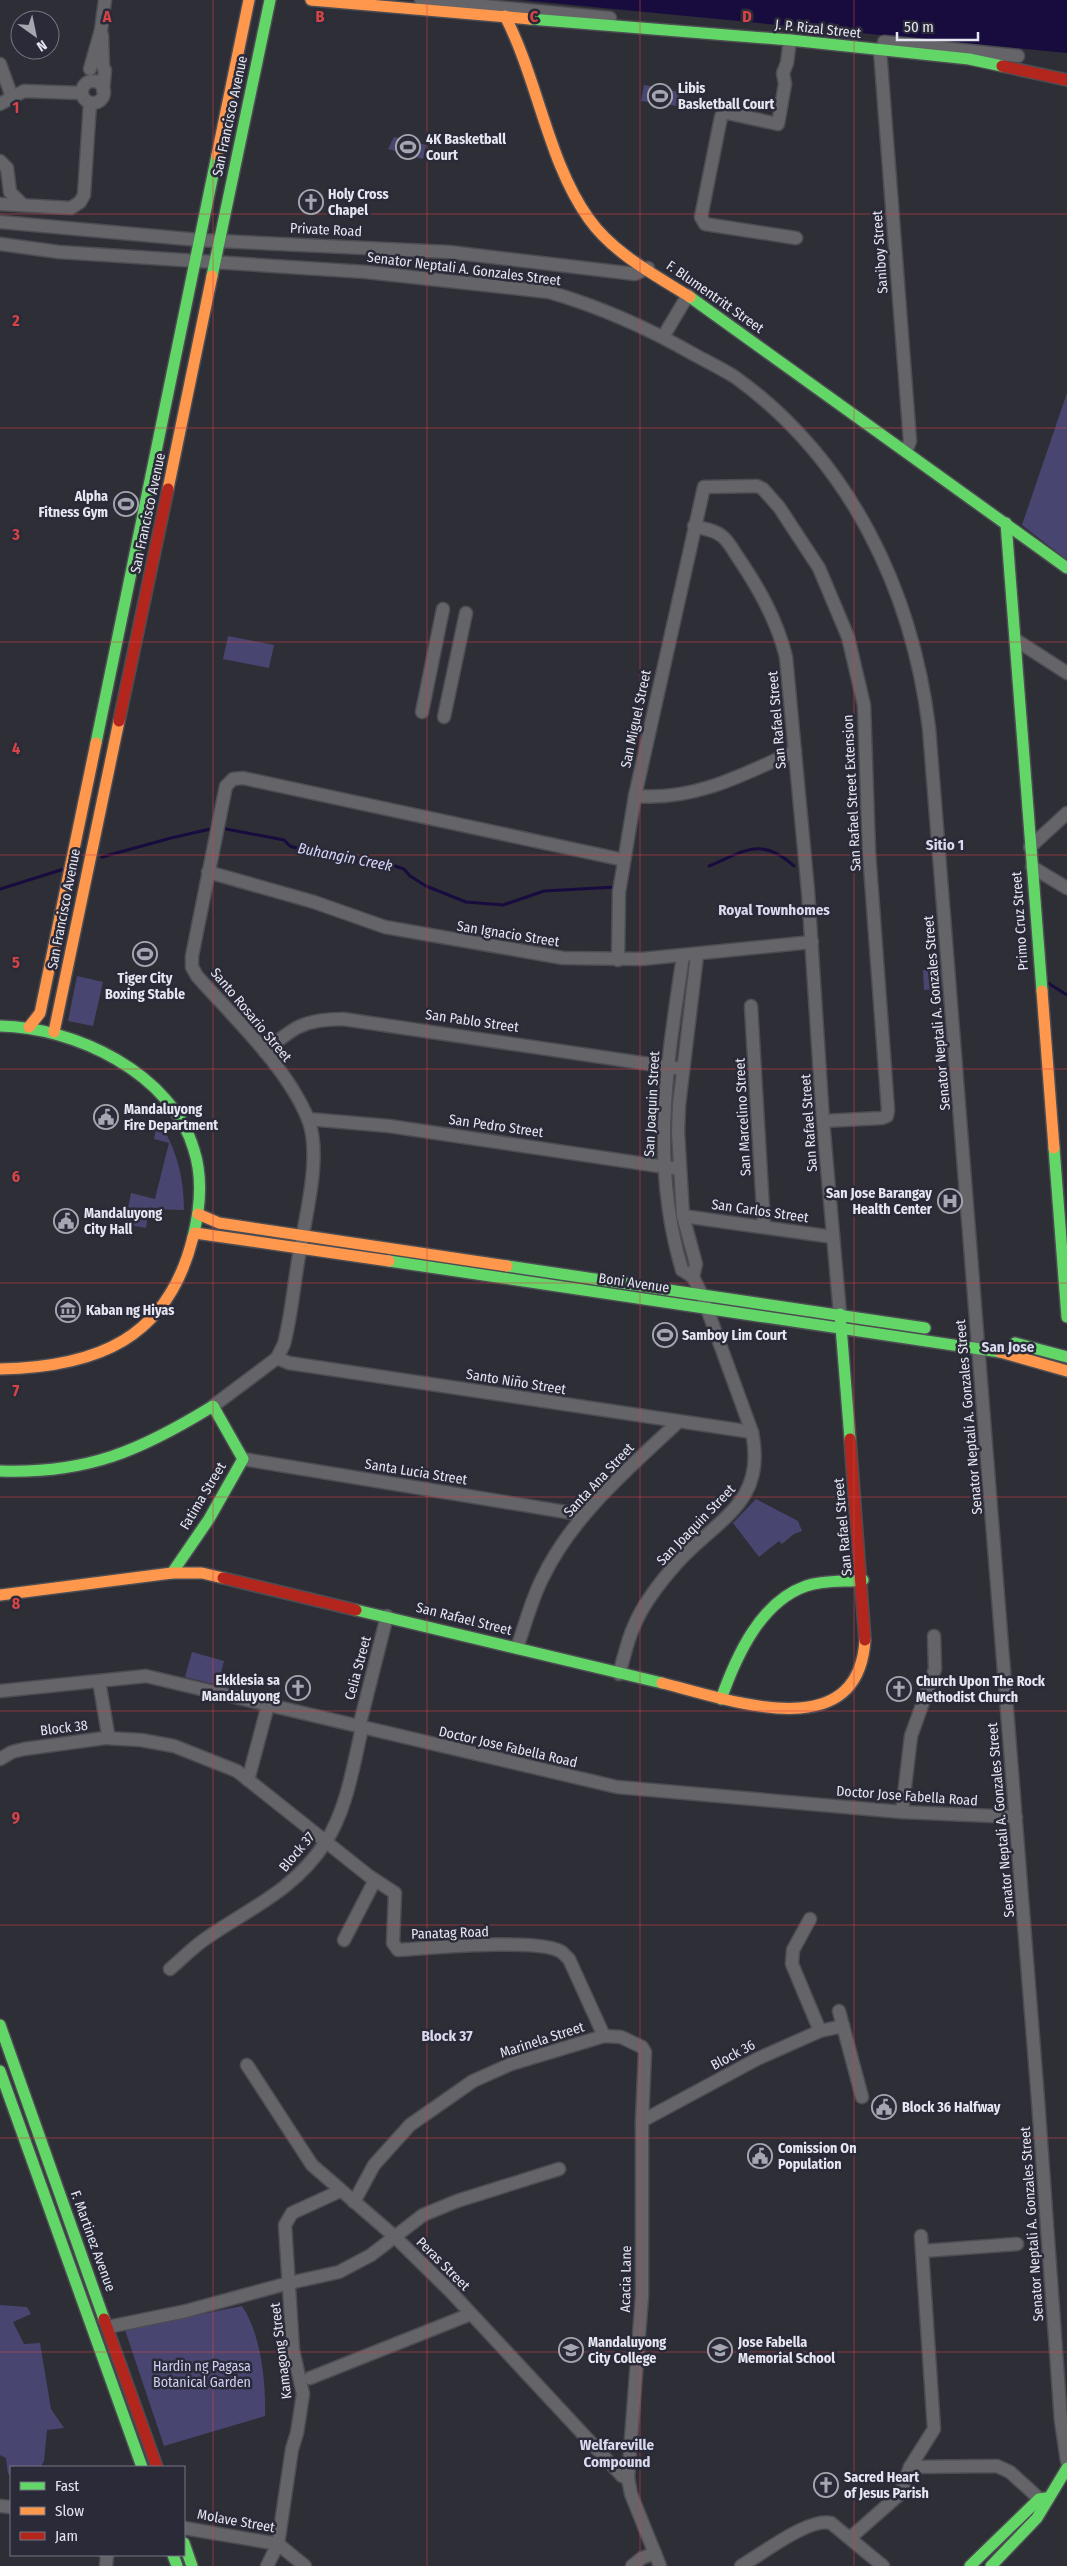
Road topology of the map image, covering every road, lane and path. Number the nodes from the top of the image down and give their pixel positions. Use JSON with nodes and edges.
{"nodes":[{"id":1,"x":105,"y":0,"type":"edge"},
{"id":2,"x":249,"y":0,"type":"edge"},
{"id":3,"x":270,"y":0,"type":"edge"},
{"id":4,"x":311,"y":0,"type":"edge"},
{"id":5,"x":421,"y":0,"type":"edge"},
{"id":6,"x":505,"y":16,"type":"junction"},
{"id":7,"x":102,"y":30,"type":"junction"},
{"id":8,"x":790,"y":40,"type":"junction"},
{"id":9,"x":880,"y":50,"type":"junction"},
{"id":10,"x":1018,"y":56,"type":"dead end"},
{"id":11,"x":0,"y":64,"type":"edge"},
{"id":12,"x":1067,"y":80,"type":"edge"},
{"id":13,"x":85,"y":88,"type":"junction"},
{"id":14,"x":103,"y":90,"type":"junction"},
{"id":15,"x":12,"y":97,"type":"junction"},
{"id":16,"x":90,"y":103,"type":"junction"},
{"id":17,"x":0,"y":104,"type":"edge"},
{"id":18,"x":0,"y":113,"type":"edge"},
{"id":19,"x":0,"y":161,"type":"edge"},
{"id":20,"x":0,"y":204,"type":"edge"},
{"id":21,"x":23,"y":205,"type":"junction"},
{"id":22,"x":0,"y":222,"type":"edge"},
{"id":23,"x":796,"y":238,"type":"dead end"},
{"id":24,"x":199,"y":240,"type":"junction"},
{"id":25,"x":219,"y":240,"type":"junction"},
{"id":26,"x":0,"y":244,"type":"edge"},
{"id":27,"x":194,"y":262,"type":"junction"},
{"id":28,"x":216,"y":264,"type":"junction"},
{"id":29,"x":648,"y":268,"type":"junction"},
{"id":30,"x":688,"y":295,"type":"junction"},
{"id":31,"x":663,"y":337,"type":"junction"},
{"id":32,"x":906,"y":451,"type":"junction"},
{"id":33,"x":704,"y":487,"type":"joint"},
{"id":34,"x":1006,"y":523,"type":"junction"},
{"id":35,"x":694,"y":526,"type":"junction"},
{"id":36,"x":1067,"y":568,"type":"edge"},
{"id":37,"x":443,"y":609,"type":"dead end"},
{"id":38,"x":466,"y":614,"type":"dead end"},
{"id":39,"x":1016,"y":640,"type":"junction"},
{"id":40,"x":1067,"y":673,"type":"edge"},
{"id":41,"x":422,"y":712,"type":"dead end"},
{"id":42,"x":444,"y":717,"type":"dead end"},
{"id":43,"x":795,"y":751,"type":"junction"},
{"id":44,"x":635,"y":796,"type":"junction"},
{"id":45,"x":1067,"y":813,"type":"edge"},
{"id":46,"x":1030,"y":847,"type":"junction"},
{"id":47,"x":624,"y":860,"type":"junction"},
{"id":48,"x":1032,"y":867,"type":"junction"},
{"id":49,"x":208,"y":872,"type":"junction"},
{"id":50,"x":1067,"y":888,"type":"edge"},
{"id":51,"x":812,"y":942,"type":"junction"},
{"id":52,"x":697,"y":955,"type":"junction"},
{"id":53,"x":683,"y":956,"type":"junction"},
{"id":54,"x":618,"y":960,"type":"junction"},
{"id":55,"x":751,"y":1006,"type":"dead end"},
{"id":56,"x":0,"y":1026,"type":"edge"},
{"id":57,"x":29,"y":1027,"type":"junction"},
{"id":58,"x":54,"y":1032,"type":"junction"},
{"id":59,"x":265,"y":1052,"type":"junction"},
{"id":60,"x":667,"y":1066,"type":"junction"},
{"id":61,"x":683,"y":1069,"type":"junction"},
{"id":62,"x":308,"y":1119,"type":"junction"},
{"id":63,"x":824,"y":1121,"type":"junction"},
{"id":64,"x":663,"y":1166,"type":"junction"},
{"id":65,"x":679,"y":1169,"type":"junction"},
{"id":66,"x":1062,"y":1192,"type":"edge"},
{"id":67,"x":198,"y":1214,"type":"junction"},
{"id":68,"x":683,"y":1216,"type":"junction"},
{"id":69,"x":1064,"y":1224,"type":"edge"},
{"id":70,"x":764,"y":1226,"type":"junction"},
{"id":71,"x":195,"y":1233,"type":"junction"},
{"id":72,"x":302,"y":1236,"type":"junction"},
{"id":73,"x":833,"y":1237,"type":"junction"},
{"id":74,"x":300,"y":1250,"type":"junction"},
{"id":75,"x":693,"y":1277,"type":"junction"},
{"id":76,"x":702,"y":1295,"type":"junction"},
{"id":77,"x":707,"y":1308,"type":"junction"},
{"id":78,"x":840,"y":1314,"type":"junction"},
{"id":79,"x":1067,"y":1317,"type":"edge"},
{"id":80,"x":841,"y":1328,"type":"junction"},
{"id":81,"x":935,"y":1329,"type":"dead end"},
{"id":82,"x":964,"y":1334,"type":"dead end"},
{"id":83,"x":984,"y":1340,"type":"junction"},
{"id":84,"x":1067,"y":1357,"type":"edge"},
{"id":85,"x":276,"y":1358,"type":"junction"},
{"id":86,"x":0,"y":1368,"type":"edge"},
{"id":87,"x":1067,"y":1371,"type":"edge"},
{"id":88,"x":213,"y":1406,"type":"junction"},
{"id":89,"x":677,"y":1423,"type":"junction"},
{"id":90,"x":752,"y":1432,"type":"junction"},
{"id":91,"x":243,"y":1459,"type":"junction"},
{"id":92,"x":0,"y":1472,"type":"edge"},
{"id":93,"x":584,"y":1515,"type":"junction"},
{"id":94,"x":172,"y":1573,"type":"junction"},
{"id":95,"x":863,"y":1580,"type":"junction"},
{"id":96,"x":0,"y":1595,"type":"edge"},
{"id":97,"x":387,"y":1616,"type":"junction"},
{"id":98,"x":934,"y":1636,"type":"dead end"},
{"id":99,"x":517,"y":1648,"type":"junction"},
{"id":100,"x":619,"y":1674,"type":"junction"},
{"id":101,"x":99,"y":1681,"type":"junction"},
{"id":102,"x":0,"y":1691,"type":"edge"},
{"id":103,"x":721,"y":1699,"type":"junction"},
{"id":104,"x":268,"y":1705,"type":"junction"},
{"id":105,"x":360,"y":1727,"type":"junction"},
{"id":106,"x":105,"y":1738,"type":"junction"},
{"id":107,"x":0,"y":1759,"type":"edge"},
{"id":108,"x":248,"y":1780,"type":"junction"},
{"id":109,"x":902,"y":1812,"type":"junction"},
{"id":110,"x":1016,"y":1817,"type":"junction"},
{"id":111,"x":326,"y":1842,"type":"junction"},
{"id":112,"x":375,"y":1880,"type":"junction"},
{"id":113,"x":810,"y":1919,"type":"dead end"},
{"id":114,"x":344,"y":1940,"type":"dead end"},
{"id":115,"x":170,"y":1969,"type":"dead end"},
{"id":116,"x":839,"y":2012,"type":"dead end"},
{"id":117,"x":0,"y":2025,"type":"edge"},
{"id":118,"x":843,"y":2026,"type":"junction"},
{"id":119,"x":820,"y":2031,"type":"junction"},
{"id":120,"x":604,"y":2036,"type":"junction"},
{"id":121,"x":642,"y":2047,"type":"joint"},
{"id":122,"x":247,"y":2065,"type":"dead end"},
{"id":123,"x":0,"y":2071,"type":"edge"},
{"id":124,"x":862,"y":2097,"type":"dead end"},
{"id":125,"x":642,"y":2121,"type":"junction"},
{"id":126,"x":559,"y":2169,"type":"dead end"},
{"id":127,"x":340,"y":2191,"type":"junction"},
{"id":128,"x":354,"y":2202,"type":"junction"},
{"id":129,"x":394,"y":2236,"type":"junction"},
{"id":130,"x":921,"y":2236,"type":"dead end"},
{"id":131,"x":1017,"y":2244,"type":"dead end"},
{"id":132,"x":923,"y":2251,"type":"junction"},
{"id":133,"x":289,"y":2283,"type":"junction"},
{"id":134,"x":471,"y":2314,"type":"junction"},
{"id":135,"x":109,"y":2330,"type":"junction"},
{"id":136,"x":96,"y":2339,"type":"junction"},
{"id":137,"x":310,"y":2378,"type":"dead end"},
{"id":138,"x":1067,"y":2461,"type":"edge"},
{"id":139,"x":142,"y":2466,"type":"edge"},
{"id":140,"x":157,"y":2466,"type":"edge"},
{"id":141,"x":910,"y":2468,"type":"junction"},
{"id":142,"x":1067,"y":2468,"type":"edge"},
{"id":143,"x":628,"y":2478,"type":"junction"},
{"id":144,"x":1045,"y":2501,"type":"junction"},
{"id":145,"x":185,"y":2528,"type":"edge"},
{"id":146,"x":850,"y":2538,"type":"junction"},
{"id":147,"x":278,"y":2544,"type":"junction"},
{"id":148,"x":185,"y":2547,"type":"edge"},
{"id":149,"x":655,"y":2554,"type":"junction"},
{"id":150,"x":192,"y":2566,"type":"edge"},
{"id":151,"x":267,"y":2566,"type":"edge"},
{"id":152,"x":305,"y":2566,"type":"edge"},
{"id":153,"x":632,"y":2566,"type":"edge"},
{"id":154,"x":660,"y":2566,"type":"edge"},
{"id":155,"x":741,"y":2566,"type":"edge"},
{"id":156,"x":883,"y":2566,"type":"edge"},
{"id":157,"x":970,"y":2566,"type":"edge"},
{"id":158,"x":991,"y":2566,"type":"edge"}],
"edges":[{"from":1,"to":7,"type":"street"},
{"from":2,"to":24,"type":"main road","name":"San Francisco Avenue"},
{"from":3,"to":25,"type":"main road","name":"San Francisco Avenue"},
{"from":4,"to":6,"type":"main road","name":"J. P. Rizal Street"},
{"from":5,"to":10,"type":"street"},
{"from":6,"to":8,"type":"main road","name":"J. P. Rizal Street"},
{"from":6,"to":29,"type":"main road","name":"F. Blumentritt Street"},
{"from":7,"to":13,"type":"street"},
{"from":7,"to":14,"type":"street"},
{"from":8,"to":9,"type":"main road","name":"J. P. Rizal Street"},
{"from":8,"to":23,"type":"street"},
{"from":9,"to":12,"type":"main road","name":"J. P. Rizal Street"},
{"from":9,"to":32,"type":"street","name":"Saniboy Street"},
{"from":11,"to":15,"type":"street"},
{"from":13,"to":14,"type":"street"},
{"from":13,"to":15,"type":"street"},
{"from":13,"to":16,"type":"street"},
{"from":14,"to":16,"type":"street"},
{"from":15,"to":17,"type":"street"},
{"from":16,"to":21,"type":"street"},
{"from":17,"to":18,"type":"street"},
{"from":19,"to":21,"type":"street"},
{"from":20,"to":21,"type":"street"},
{"from":22,"to":24,"type":"street","name":"Private Road"},
{"from":24,"to":25,"type":"street","name":"Private Road"},
{"from":24,"to":27,"type":"main road","name":"San Francisco Avenue"},
{"from":25,"to":28,"type":"main road","name":"San Francisco Avenue"},
{"from":25,"to":29,"type":"street","name":"Private Road"},
{"from":26,"to":27,"type":"street","name":"Senator Neptali A. Gonzales Street"},
{"from":27,"to":28,"type":"street","name":"Senator Neptali A. Gonzales Street"},
{"from":27,"to":57,"type":"main road","name":"San Francisco Avenue"},
{"from":28,"to":31,"type":"street","name":"Senator Neptali A. Gonzales Street"},
{"from":28,"to":58,"type":"main road","name":"San Francisco Avenue"},
{"from":29,"to":30,"type":"main road","name":"F. Blumentritt Street"},
{"from":30,"to":31,"type":"street"},
{"from":30,"to":32,"type":"main road","name":"F. Blumentritt Street"},
{"from":31,"to":83,"type":"street","name":"Senator Neptali A. Gonzales Street"},
{"from":32,"to":34,"type":"main road","name":"F. Blumentritt Street"},
{"from":33,"to":35,"type":"street","name":"San Miguel Street"},
{"from":33,"to":63,"type":"street","name":"San Rafael Street Extension"},
{"from":34,"to":36,"type":"main road","name":"F. Blumentritt Street"},
{"from":34,"to":39,"type":"main road","name":"Primo Cruz Street"},
{"from":35,"to":43,"type":"street","name":"San Rafael Street"},
{"from":35,"to":44,"type":"street","name":"San Miguel Street"},
{"from":37,"to":41,"type":"street"},
{"from":38,"to":42,"type":"street"},
{"from":39,"to":40,"type":"street"},
{"from":39,"to":46,"type":"main road","name":"Primo Cruz Street"},
{"from":43,"to":44,"type":"street"},
{"from":43,"to":51,"type":"street","name":"San Rafael Street"},
{"from":44,"to":47,"type":"street","name":"San Miguel Street"},
{"from":45,"to":46,"type":"street"},
{"from":46,"to":48,"type":"main road","name":"Primo Cruz Street"},
{"from":47,"to":49,"type":"street","name":"Santo Rosario Street"},
{"from":47,"to":54,"type":"street","name":"San Miguel Street"},
{"from":48,"to":50,"type":"street"},
{"from":48,"to":66,"type":"main road","name":"Primo Cruz Street"},
{"from":49,"to":54,"type":"street","name":"San Ignacio Street"},
{"from":49,"to":59,"type":"street","name":"Santo Rosario Street"},
{"from":51,"to":52,"type":"street","name":"San Ignacio Street"},
{"from":51,"to":63,"type":"street","name":"San Rafael Street"},
{"from":52,"to":53,"type":"street","name":"San Ignacio Street"},
{"from":52,"to":61,"type":"street","name":"San Joaquin Street"},
{"from":53,"to":54,"type":"street","name":"San Ignacio Street"},
{"from":53,"to":60,"type":"street","name":"San Joaquin Street"},
{"from":55,"to":70,"type":"street","name":"San Marcelino Street"},
{"from":56,"to":57,"type":"main road"},
{"from":57,"to":58,"type":"main road"},
{"from":58,"to":67,"type":"main road"},
{"from":59,"to":60,"type":"street","name":"San Pablo Street"},
{"from":59,"to":62,"type":"street","name":"Santo Rosario Street"},
{"from":60,"to":61,"type":"street","name":"San Pablo Street"},
{"from":60,"to":64,"type":"street","name":"San Joaquin Street"},
{"from":61,"to":65,"type":"street","name":"San Joaquin Street"},
{"from":62,"to":64,"type":"street","name":"San Pedro Street"},
{"from":62,"to":72,"type":"street","name":"Santo Rosario Street"},
{"from":63,"to":73,"type":"street","name":"San Rafael Street"},
{"from":64,"to":65,"type":"street","name":"San Pedro Street"},
{"from":64,"to":75,"type":"street","name":"San Joaquin Street"},
{"from":65,"to":68,"type":"street","name":"San Joaquin Street"},
{"from":66,"to":69,"type":"main road","name":"Primo Cruz Street"},
{"from":67,"to":71,"type":"main road"},
{"from":67,"to":72,"type":"main road","name":"Boni Avenue"},
{"from":68,"to":70,"type":"street","name":"San Carlos Street"},
{"from":68,"to":75,"type":"street","name":"San Joaquin Street"},
{"from":69,"to":79,"type":"main road","name":"Primo Cruz Street"},
{"from":70,"to":73,"type":"street","name":"San Carlos Street"},
{"from":71,"to":74,"type":"main road","name":"Boni Avenue"},
{"from":71,"to":86,"type":"main road"},
{"from":72,"to":74,"type":"street","name":"Santo Rosario Street"},
{"from":72,"to":76,"type":"main road","name":"Boni Avenue"},
{"from":73,"to":78,"type":"street","name":"San Rafael Street"},
{"from":74,"to":77,"type":"main road","name":"Boni Avenue"},
{"from":74,"to":85,"type":"street","name":"Santo Rosario Street"},
{"from":75,"to":76,"type":"street","name":"San Joaquin Street"},
{"from":76,"to":77,"type":"street","name":"San Joaquin Street"},
{"from":76,"to":78,"type":"main road","name":"Boni Avenue"},
{"from":77,"to":80,"type":"main road","name":"Boni Avenue"},
{"from":77,"to":90,"type":"street","name":"San Joaquin Street"},
{"from":78,"to":80,"type":"main road","name":"San Rafael Street"},
{"from":78,"to":81,"type":"main road","name":"Boni Avenue"},
{"from":80,"to":83,"type":"main road","name":"Boni Avenue"},
{"from":80,"to":95,"type":"main road","name":"San Rafael Street"},
{"from":82,"to":83,"type":"main road","name":"Boni Avenue"},
{"from":83,"to":84,"type":"main road","name":"Boni Avenue"},
{"from":83,"to":87,"type":"main road","name":"Boni Avenue"},
{"from":83,"to":110,"type":"street","name":"Senator Neptali A. Gonzales Street"},
{"from":85,"to":88,"type":"street","name":"Santo Rosario Street"},
{"from":85,"to":89,"type":"street","name":"Santo Niño Street"},
{"from":88,"to":91,"type":"main road","name":"Fatima Street"},
{"from":88,"to":92,"type":"main road","name":"Santo Rosario Street"},
{"from":89,"to":90,"type":"street","name":"Santo Niño Street"},
{"from":89,"to":93,"type":"street","name":"Santa Ana Street"},
{"from":90,"to":100,"type":"street","name":"San Joaquin Street"},
{"from":91,"to":93,"type":"street","name":"Santa Lucia Street"},
{"from":91,"to":94,"type":"main road","name":"Fatima Street"},
{"from":93,"to":99,"type":"street","name":"Santa Ana Street"},
{"from":94,"to":96,"type":"main road","name":"San Rafael Street"},
{"from":94,"to":97,"type":"main road","name":"San Rafael Street"},
{"from":95,"to":103,"type":"main road"},
{"from":95,"to":103,"type":"main road","name":"San Rafael Street"},
{"from":97,"to":99,"type":"main road","name":"San Rafael Street"},
{"from":97,"to":105,"type":"street","name":"Celia Street"},
{"from":98,"to":109,"type":"street"},
{"from":99,"to":100,"type":"main road","name":"San Rafael Street"},
{"from":100,"to":103,"type":"main road","name":"San Rafael Street"},
{"from":101,"to":102,"type":"street","name":"Doctor Jose Fabella Road"},
{"from":101,"to":104,"type":"street","name":"Doctor Jose Fabella Road"},
{"from":101,"to":106,"type":"street","name":"Block 38"},
{"from":104,"to":105,"type":"street","name":"Doctor Jose Fabella Road"},
{"from":104,"to":108,"type":"street"},
{"from":105,"to":109,"type":"street","name":"Doctor Jose Fabella Road"},
{"from":105,"to":111,"type":"street","name":"Block 37"},
{"from":106,"to":107,"type":"street","name":"Block 38"},
{"from":106,"to":108,"type":"street","name":"Panatag Road"},
{"from":108,"to":111,"type":"street","name":"Panatag Road"},
{"from":109,"to":110,"type":"street","name":"Doctor Jose Fabella Road"},
{"from":110,"to":138,"type":"street","name":"Senator Neptali A. Gonzales Street"},
{"from":111,"to":112,"type":"street","name":"Panatag Road"},
{"from":111,"to":115,"type":"street","name":"Block 37"},
{"from":112,"to":114,"type":"street"},
{"from":112,"to":120,"type":"street","name":"Panatag Road"},
{"from":113,"to":119,"type":"street"},
{"from":116,"to":118,"type":"street"},
{"from":117,"to":135,"type":"main road","name":"F. Martinez Avenue"},
{"from":118,"to":119,"type":"street","name":"Block 36"},
{"from":118,"to":124,"type":"street"},
{"from":119,"to":125,"type":"street","name":"Block 36"},
{"from":120,"to":121,"type":"street","name":"Marinela Street"},
{"from":120,"to":128,"type":"street","name":"Marinela Street"},
{"from":121,"to":125,"type":"street","name":"Acacia Lane"},
{"from":122,"to":127,"type":"street","name":"Peras Street"},
{"from":123,"to":136,"type":"main road"},
{"from":125,"to":143,"type":"street","name":"Acacia Lane"},
{"from":126,"to":129,"type":"street"},
{"from":127,"to":128,"type":"street","name":"Peras Street"},
{"from":127,"to":133,"type":"street","name":"Kamagong Street"},
{"from":128,"to":129,"type":"street","name":"Peras Street"},
{"from":129,"to":133,"type":"street"},
{"from":129,"to":134,"type":"street","name":"Peras Street"},
{"from":130,"to":132,"type":"street"},
{"from":131,"to":132,"type":"street"},
{"from":132,"to":141,"type":"street"},
{"from":133,"to":135,"type":"street"},
{"from":133,"to":147,"type":"street","name":"Kamagong Street"},
{"from":134,"to":137,"type":"street"},
{"from":134,"to":143,"type":"street","name":"Peras Street"},
{"from":135,"to":136,"type":"main road"},
{"from":135,"to":140,"type":"main road","name":"F. Martinez Avenue"},
{"from":136,"to":139,"type":"main road"},
{"from":141,"to":144,"type":"street"},
{"from":141,"to":146,"type":"street"},
{"from":142,"to":144,"type":"main road"},
{"from":143,"to":149,"type":"street","name":"Acacia Lane"},
{"from":144,"to":157,"type":"main road"},
{"from":144,"to":158,"type":"main road"},
{"from":145,"to":147,"type":"street","name":"Molave Street"},
{"from":146,"to":155,"type":"street"},
{"from":146,"to":156,"type":"street"},
{"from":147,"to":151,"type":"street","name":"Kamagong Street"},
{"from":147,"to":152,"type":"street","name":"Molave Street"},
{"from":148,"to":150,"type":"main road"},
{"from":149,"to":153,"type":"street"},
{"from":149,"to":154,"type":"street","name":"Acacia Lane"}]}
